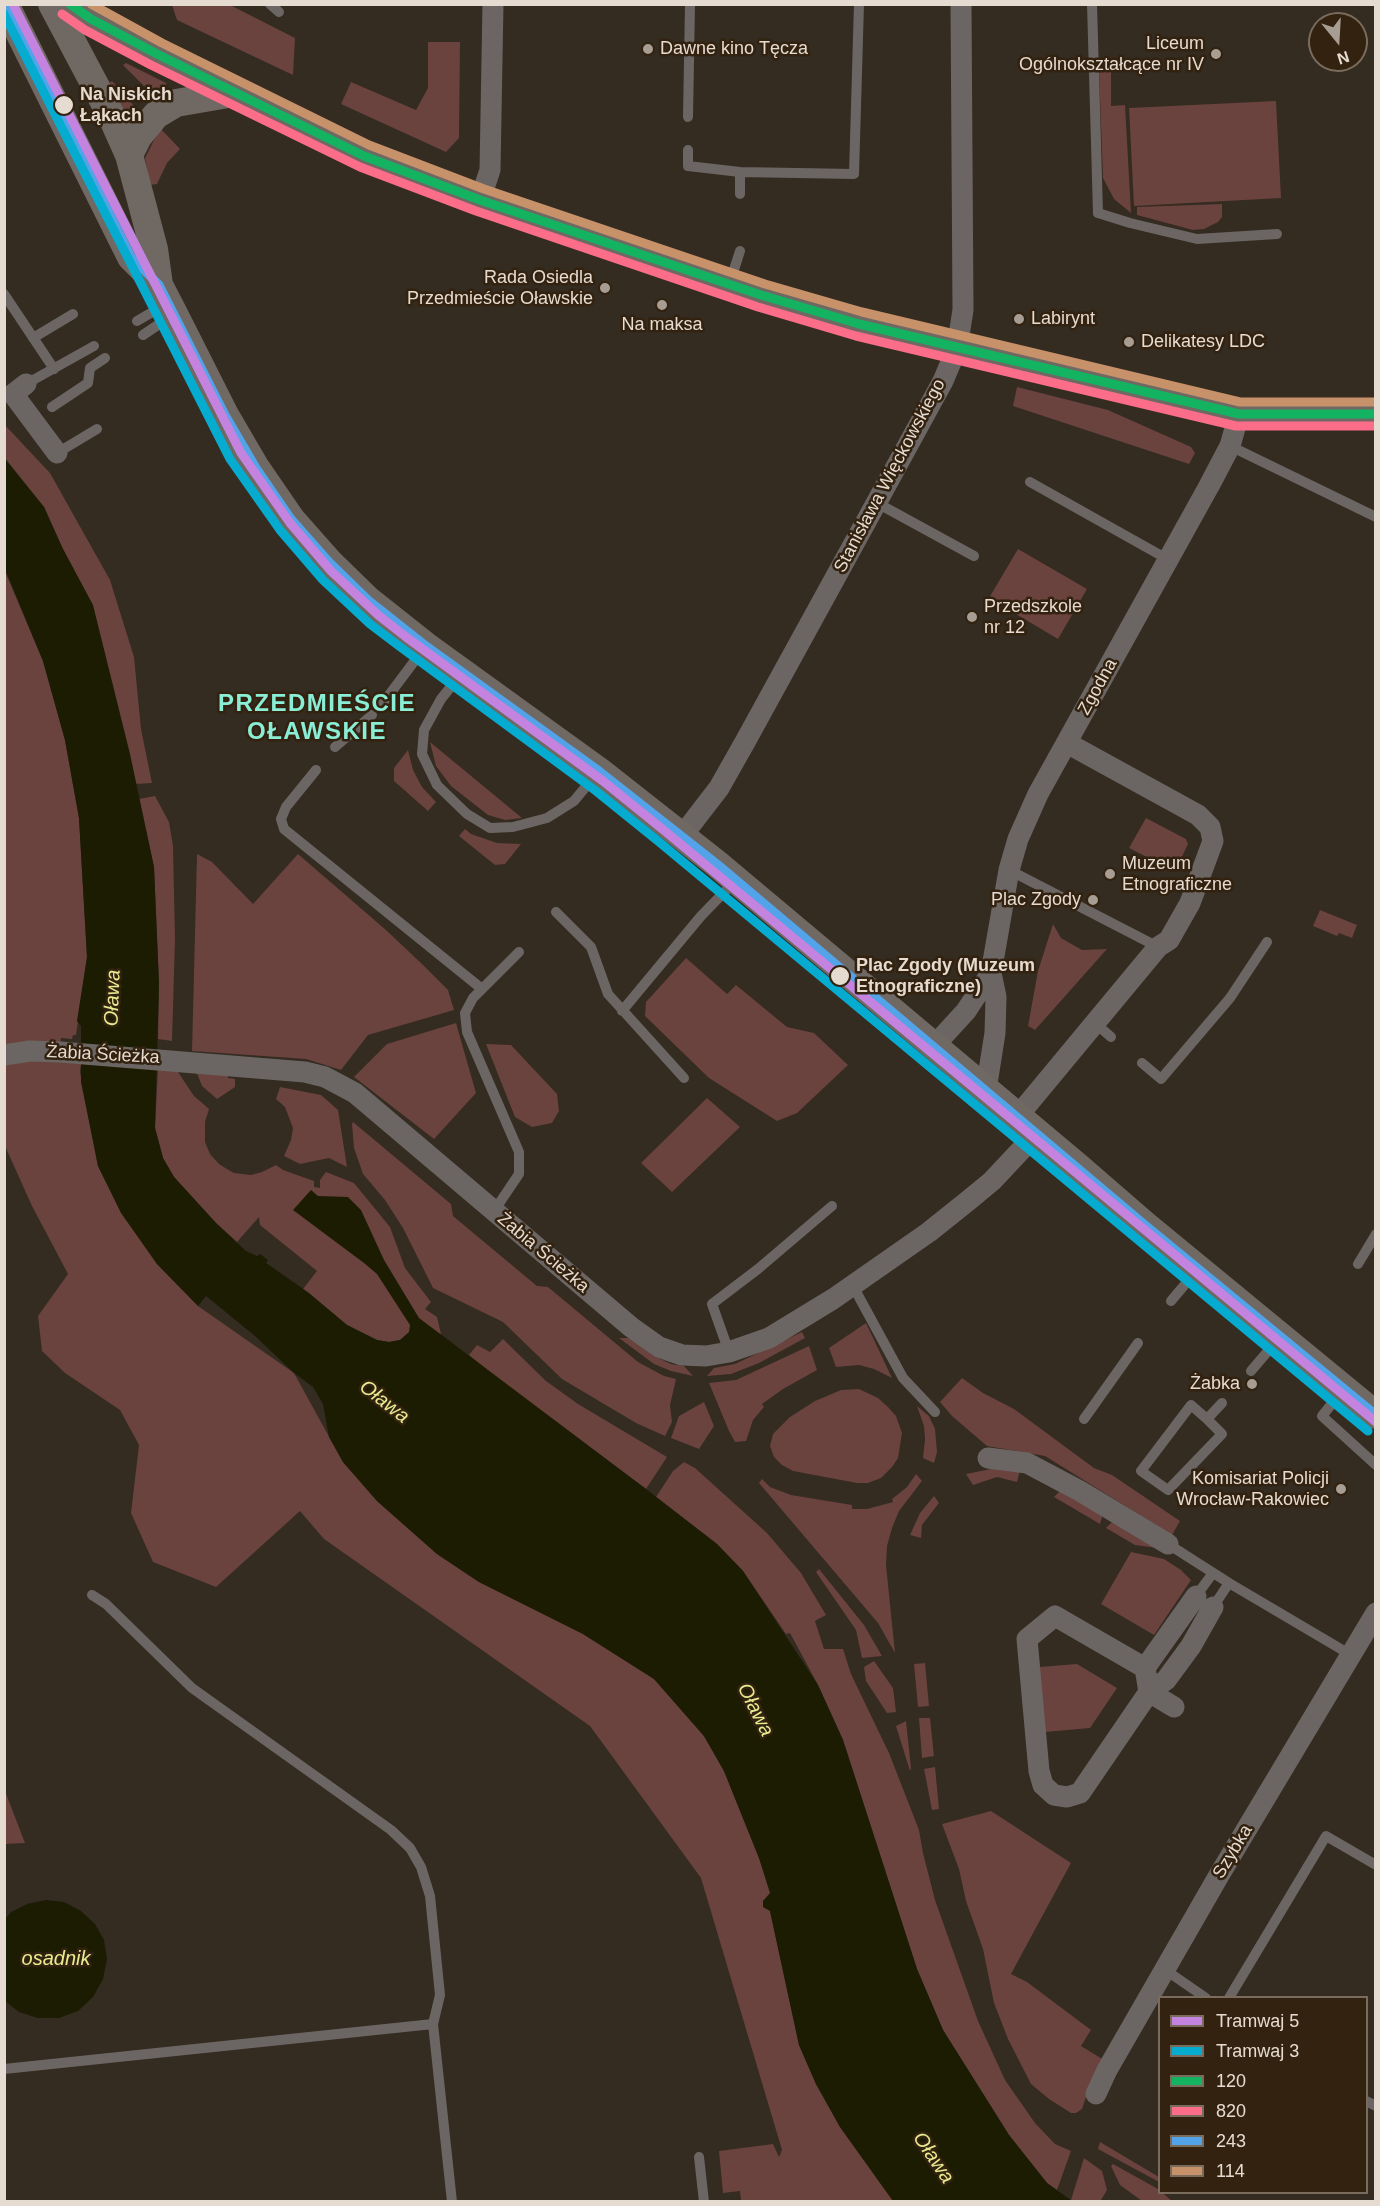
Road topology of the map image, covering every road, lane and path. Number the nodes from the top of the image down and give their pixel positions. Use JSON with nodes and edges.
{"nodes":[{"id":1,"x":5,"y":4,"type":"edge"},
{"id":2,"x":52,"y":4,"type":"edge"},
{"id":3,"x":69,"y":4,"type":"edge"},
{"id":4,"x":493,"y":4,"type":"edge"},
{"id":5,"x":690,"y":4,"type":"edge"},
{"id":6,"x":859,"y":4,"type":"edge"},
{"id":7,"x":961,"y":4,"type":"edge"},
{"id":8,"x":1092,"y":4,"type":"edge"},
{"id":9,"x":234,"y":93,"type":"junction"},
{"id":10,"x":688,"y":117,"type":"dead end"},
{"id":11,"x":688,"y":150,"type":"dead end"},
{"id":12,"x":129,"y":155,"type":"junction"},
{"id":13,"x":740,"y":172,"type":"junction"},
{"id":14,"x":740,"y":194,"type":"dead end"},
{"id":15,"x":480,"y":200,"type":"junction"},
{"id":16,"x":1277,"y":234,"type":"dead end"},
{"id":17,"x":740,"y":251,"type":"dead end"},
{"id":18,"x":729,"y":284,"type":"junction"},
{"id":19,"x":4,"y":294,"type":"edge"},
{"id":20,"x":167,"y":300,"type":"junction"},
{"id":21,"x":73,"y":314,"type":"dead end"},
{"id":22,"x":137,"y":321,"type":"dead end"},
{"id":23,"x":143,"y":335,"type":"dead end"},
{"id":24,"x":33,"y":338,"type":"junction"},
{"id":25,"x":94,"y":346,"type":"dead end"},
{"id":26,"x":957,"y":348,"type":"junction"},
{"id":27,"x":105,"y":358,"type":"dead end"},
{"id":28,"x":54,"y":369,"type":"junction"},
{"id":29,"x":26,"y":384,"type":"joint"},
{"id":30,"x":52,"y":407,"type":"dead end"},
{"id":31,"x":1239,"y":414,"type":"junction"},
{"id":32,"x":1376,"y":414,"type":"edge"},
{"id":33,"x":97,"y":429,"type":"dead end"},
{"id":34,"x":1230,"y":446,"type":"junction"},
{"id":35,"x":57,"y":453,"type":"joint"},
{"id":36,"x":1030,"y":483,"type":"dead end"},
{"id":37,"x":877,"y":503,"type":"junction"},
{"id":38,"x":1376,"y":517,"type":"edge"},
{"id":39,"x":974,"y":556,"type":"dead end"},
{"id":40,"x":1169,"y":560,"type":"junction"},
{"id":41,"x":426,"y":646,"type":"junction"},
{"id":42,"x":462,"y":672,"type":"junction"},
{"id":43,"x":380,"y":707,"type":"dead end"},
{"id":44,"x":372,"y":715,"type":"dead end"},
{"id":45,"x":1067,"y":743,"type":"junction"},
{"id":46,"x":335,"y":747,"type":"dead end"},
{"id":47,"x":316,"y":771,"type":"dead end"},
{"id":48,"x":599,"y":771,"type":"junction"},
{"id":49,"x":682,"y":836,"type":"junction"},
{"id":50,"x":1009,"y":870,"type":"junction"},
{"id":51,"x":736,"y":880,"type":"junction"},
{"id":52,"x":556,"y":912,"type":"dead end"},
{"id":53,"x":1266,"y":942,"type":"dead end"},
{"id":54,"x":1158,"y":947,"type":"junction"},
{"id":55,"x":519,"y":952,"type":"dead end"},
{"id":56,"x":991,"y":973,"type":"junction"},
{"id":57,"x":482,"y":989,"type":"junction"},
{"id":58,"x":622,"y":1011,"type":"junction"},
{"id":59,"x":934,"y":1046,"type":"junction"},
{"id":60,"x":4,"y":1055,"type":"edge"},
{"id":61,"x":1142,"y":1064,"type":"dead end"},
{"id":62,"x":684,"y":1078,"type":"dead end"},
{"id":63,"x":986,"y":1090,"type":"junction"},
{"id":64,"x":1027,"y":1125,"type":"junction"},
{"id":65,"x":832,"y":1206,"type":"dead end"},
{"id":66,"x":494,"y":1211,"type":"junction"},
{"id":67,"x":1376,"y":1234,"type":"edge"},
{"id":68,"x":1358,"y":1264,"type":"dead end"},
{"id":69,"x":1198,"y":1268,"type":"junction"},
{"id":70,"x":853,"y":1286,"type":"junction"},
{"id":71,"x":1171,"y":1301,"type":"dead end"},
{"id":72,"x":1280,"y":1337,"type":"junction"},
{"id":73,"x":1138,"y":1343,"type":"dead end"},
{"id":74,"x":729,"y":1352,"type":"junction"},
{"id":75,"x":1251,"y":1371,"type":"dead end"},
{"id":76,"x":1343,"y":1389,"type":"junction"},
{"id":77,"x":1222,"y":1403,"type":"dead end"},
{"id":78,"x":935,"y":1412,"type":"dead end"},
{"id":79,"x":1376,"y":1415,"type":"edge"},
{"id":80,"x":1084,"y":1419,"type":"dead end"},
{"id":81,"x":1207,"y":1419,"type":"junction"},
{"id":82,"x":988,"y":1458,"type":"dead end"},
{"id":83,"x":1376,"y":1465,"type":"edge"},
{"id":84,"x":1168,"y":1544,"type":"joint"},
{"id":85,"x":1213,"y":1573,"type":"junction"},
{"id":86,"x":1229,"y":1583,"type":"junction"},
{"id":87,"x":92,"y":1595,"type":"dead end"},
{"id":88,"x":1205,"y":1601,"type":"junction"},
{"id":89,"x":1374,"y":1619,"type":"edge"},
{"id":90,"x":1351,"y":1655,"type":"junction"},
{"id":91,"x":1145,"y":1668,"type":"junction"},
{"id":92,"x":1149,"y":1692,"type":"junction"},
{"id":93,"x":1174,"y":1707,"type":"dead end"},
{"id":94,"x":1376,"y":1865,"type":"edge"},
{"id":95,"x":1164,"y":1969,"type":"junction"},
{"id":96,"x":1203,"y":1996,"type":"edge"},
{"id":97,"x":1230,"y":1996,"type":"edge"},
{"id":98,"x":433,"y":2024,"type":"junction"},
{"id":99,"x":4,"y":2070,"type":"edge"},
{"id":100,"x":1096,"y":2094,"type":"dead end"},
{"id":101,"x":699,"y":2157,"type":"dead end"},
{"id":102,"x":452,"y":2202,"type":"edge"},
{"id":103,"x":704,"y":2202,"type":"edge"}],
"edges":[{"from":1,"to":20,"type":"main road"},
{"from":2,"to":12,"type":"main road"},
{"from":3,"to":9,"type":"main road"},
{"from":4,"to":15,"type":"street"},
{"from":5,"to":10,"type":"lane"},
{"from":6,"to":13,"type":"lane"},
{"from":7,"to":26,"type":"street","name":"Stanisława Więckowskiego"},
{"from":8,"to":16,"type":"lane"},
{"from":9,"to":12,"type":"main road"},
{"from":9,"to":15,"type":"main road"},
{"from":11,"to":13,"type":"lane"},
{"from":12,"to":20,"type":"main road"},
{"from":13,"to":14,"type":"lane"},
{"from":15,"to":18,"type":"main road"},
{"from":17,"to":18,"type":"lane"},
{"from":18,"to":26,"type":"main road"},
{"from":19,"to":24,"type":"lane"},
{"from":20,"to":22,"type":"lane"},
{"from":20,"to":23,"type":"lane"},
{"from":20,"to":41,"type":"main road"},
{"from":21,"to":24,"type":"lane"},
{"from":24,"to":28,"type":"lane"},
{"from":25,"to":28,"type":"lane"},
{"from":26,"to":31,"type":"main road"},
{"from":26,"to":37,"type":"street","name":"Stanisława Więckowskiego"},
{"from":27,"to":30,"type":"lane"},
{"from":28,"to":29,"type":"lane"},
{"from":29,"to":35,"type":"street"},
{"from":31,"to":32,"type":"main road"},
{"from":31,"to":34,"type":"street","name":"Zgodna"},
{"from":33,"to":35,"type":"lane"},
{"from":34,"to":38,"type":"lane"},
{"from":34,"to":40,"type":"street","name":"Zgodna"},
{"from":36,"to":40,"type":"lane"},
{"from":37,"to":39,"type":"lane"},
{"from":37,"to":49,"type":"street","name":"Stanisława Więckowskiego"},
{"from":40,"to":45,"type":"street","name":"Zgodna"},
{"from":41,"to":42,"type":"main road"},
{"from":41,"to":43,"type":"lane"},
{"from":42,"to":48,"type":"main road"},
{"from":42,"to":48,"type":"lane"},
{"from":44,"to":46,"type":"lane"},
{"from":45,"to":50,"type":"street","name":"Zgodna"},
{"from":45,"to":54,"type":"street"},
{"from":47,"to":57,"type":"lane"},
{"from":48,"to":49,"type":"main road"},
{"from":49,"to":51,"type":"main road"},
{"from":50,"to":54,"type":"lane"},
{"from":50,"to":56,"type":"street","name":"Zgodna"},
{"from":51,"to":58,"type":"lane"},
{"from":51,"to":59,"type":"main road"},
{"from":52,"to":58,"type":"lane"},
{"from":53,"to":61,"type":"lane"},
{"from":54,"to":64,"type":"street"},
{"from":55,"to":57,"type":"lane"},
{"from":56,"to":59,"type":"street","name":"Zgodna"},
{"from":56,"to":63,"type":"street","name":"Zgodna"},
{"from":57,"to":66,"type":"lane"},
{"from":58,"to":62,"type":"lane"},
{"from":59,"to":63,"type":"main road"},
{"from":60,"to":66,"type":"street","name":"Żabia Ścieżka"},
{"from":63,"to":64,"type":"main road"},
{"from":64,"to":69,"type":"main road"},
{"from":64,"to":70,"type":"street","name":"Żabia Ścieżka"},
{"from":65,"to":74,"type":"lane"},
{"from":66,"to":74,"type":"street","name":"Żabia Ścieżka"},
{"from":67,"to":68,"type":"lane"},
{"from":69,"to":71,"type":"lane"},
{"from":69,"to":72,"type":"main road"},
{"from":70,"to":74,"type":"street","name":"Żabia Ścieżka"},
{"from":70,"to":78,"type":"lane"},
{"from":72,"to":75,"type":"lane"},
{"from":72,"to":76,"type":"main road"},
{"from":73,"to":80,"type":"lane"},
{"from":76,"to":79,"type":"main road"},
{"from":76,"to":83,"type":"lane"},
{"from":77,"to":81,"type":"lane"},
{"from":81,"to":81,"type":"lane"},
{"from":82,"to":84,"type":"street"},
{"from":84,"to":85,"type":"lane"},
{"from":85,"to":86,"type":"lane"},
{"from":85,"to":88,"type":"lane"},
{"from":86,"to":88,"type":"lane"},
{"from":86,"to":90,"type":"lane"},
{"from":87,"to":98,"type":"lane"},
{"from":88,"to":91,"type":"street"},
{"from":88,"to":92,"type":"street"},
{"from":89,"to":90,"type":"street","name":"Szybka"},
{"from":90,"to":95,"type":"street","name":"Szybka"},
{"from":91,"to":92,"type":"street"},
{"from":91,"to":92,"type":"street"},
{"from":92,"to":93,"type":"street"},
{"from":94,"to":97,"type":"lane"},
{"from":95,"to":96,"type":"lane"},
{"from":95,"to":100,"type":"street","name":"Szybka"},
{"from":98,"to":99,"type":"lane"},
{"from":98,"to":102,"type":"lane"},
{"from":101,"to":103,"type":"lane"}]}
